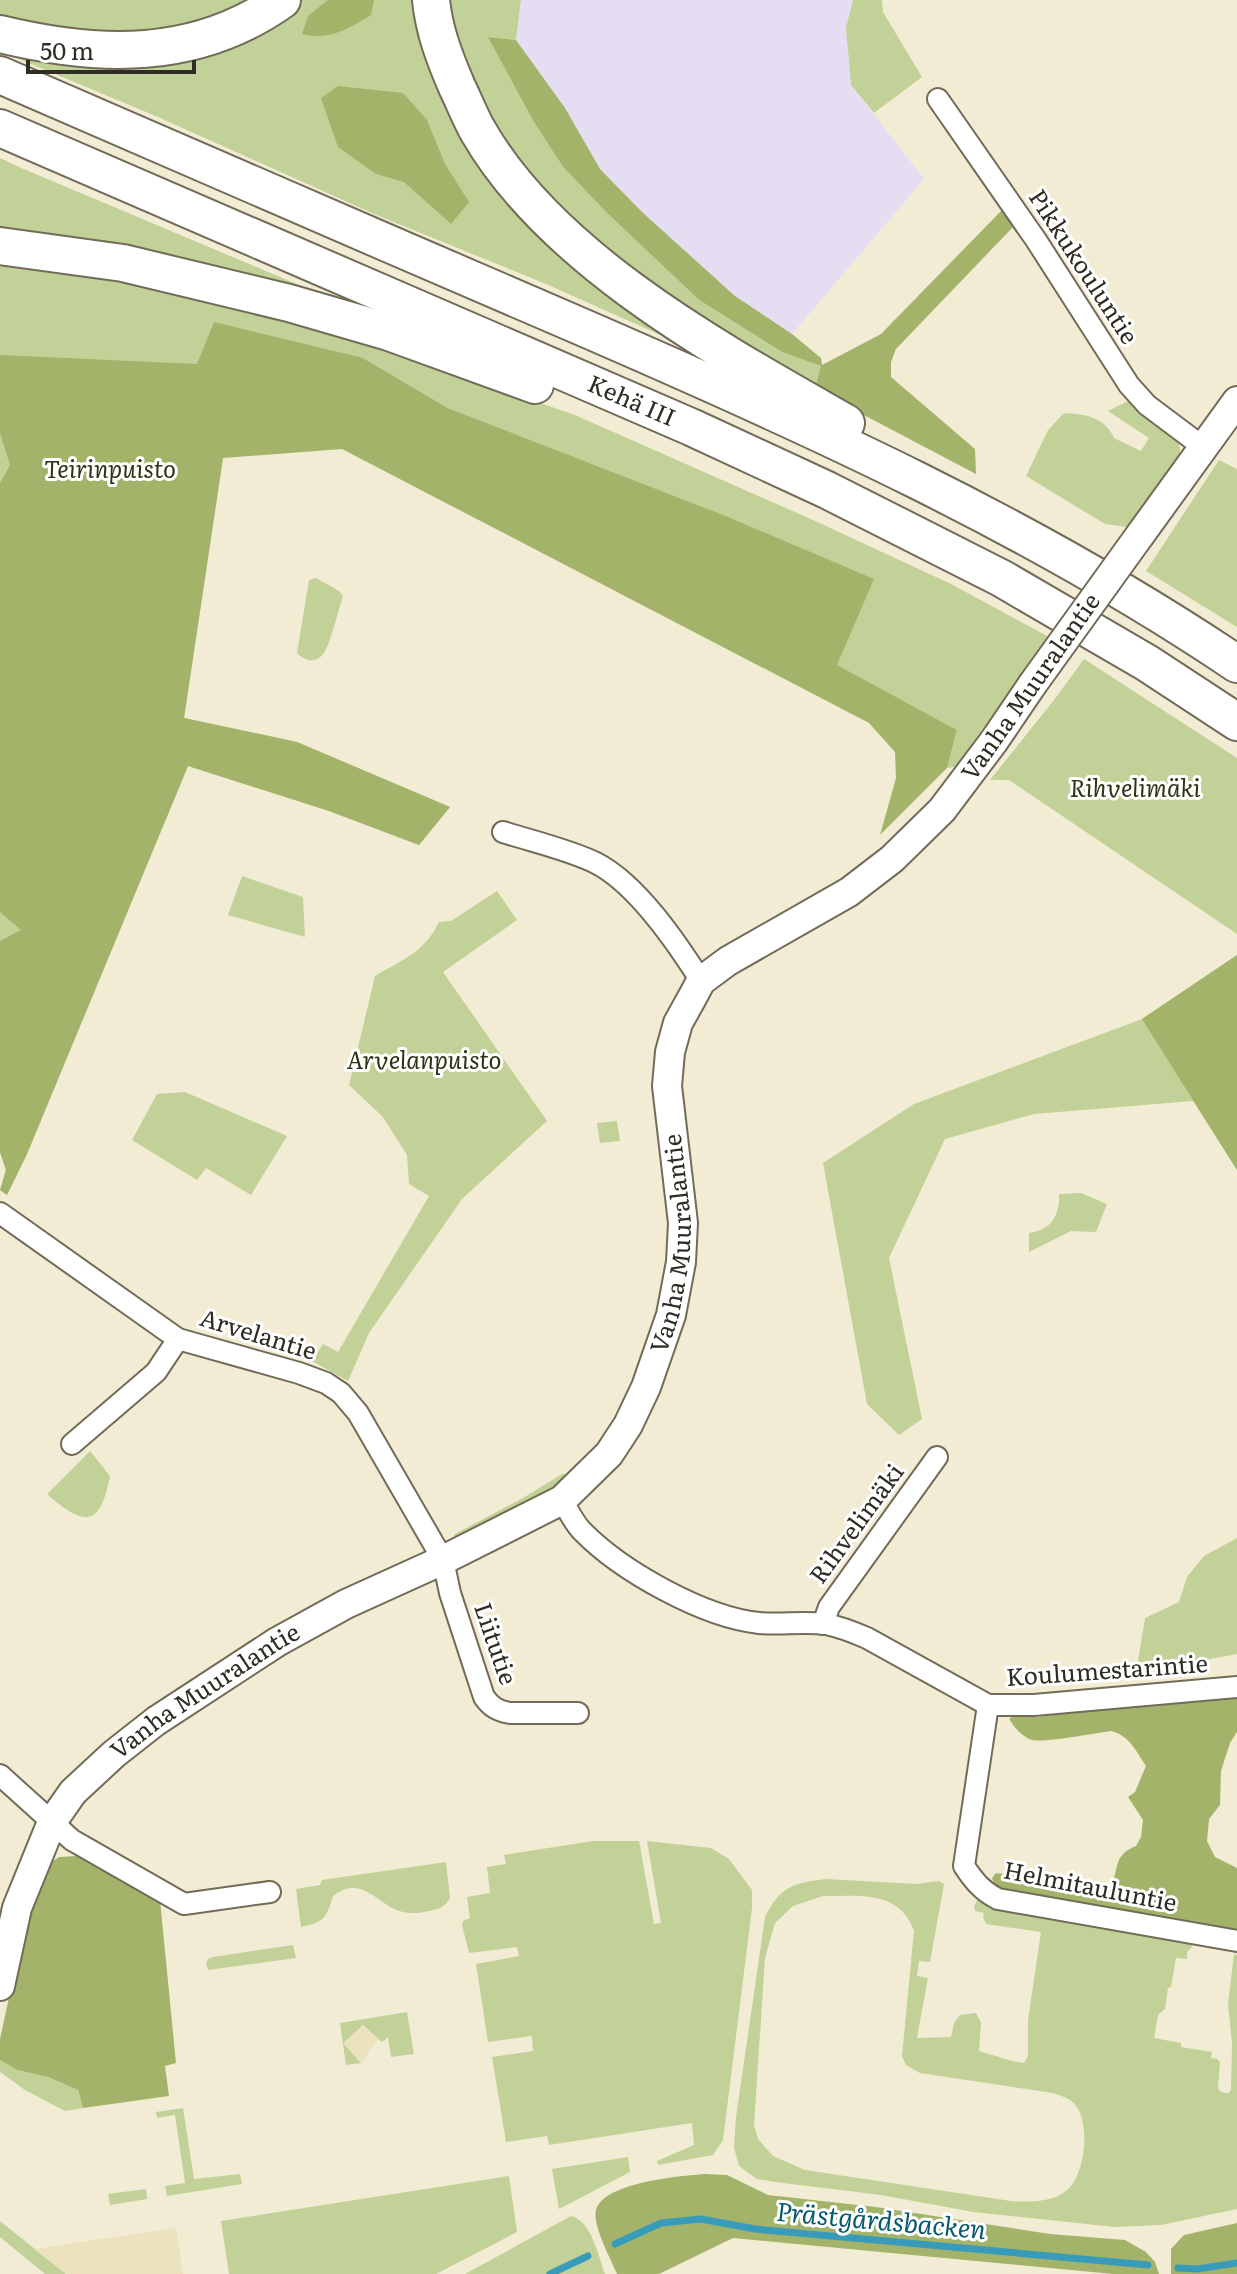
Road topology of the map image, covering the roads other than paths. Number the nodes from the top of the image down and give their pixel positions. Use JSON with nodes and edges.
{"nodes":[{"id":1,"x":282,"y":0,"type":"edge"},
{"id":2,"x":431,"y":0,"type":"edge"},
{"id":3,"x":0,"y":34,"type":"edge"},
{"id":4,"x":0,"y":75,"type":"edge"},
{"id":5,"x":938,"y":99,"type":"dead end"},
{"id":6,"x":0,"y":128,"type":"edge"},
{"id":7,"x":0,"y":246,"type":"edge"},
{"id":8,"x":1237,"y":401,"type":"edge"},
{"id":9,"x":691,"y":427,"type":"junction"},
{"id":10,"x":1203,"y":447,"type":"junction"},
{"id":11,"x":941,"y":491,"type":"junction"},
{"id":12,"x":1237,"y":664,"type":"edge"},
{"id":13,"x":1237,"y":722,"type":"edge"},
{"id":14,"x":503,"y":832,"type":"dead end"},
{"id":15,"x":701,"y":981,"type":"junction"},
{"id":16,"x":0,"y":1213,"type":"edge"},
{"id":17,"x":178,"y":1339,"type":"junction"},
{"id":18,"x":72,"y":1444,"type":"dead end"},
{"id":19,"x":937,"y":1457,"type":"dead end"},
{"id":20,"x":562,"y":1500,"type":"junction"},
{"id":21,"x":443,"y":1560,"type":"junction"},
{"id":22,"x":823,"y":1624,"type":"junction"},
{"id":23,"x":1237,"y":1687,"type":"edge"},
{"id":24,"x":988,"y":1705,"type":"junction"},
{"id":25,"x":578,"y":1713,"type":"dead end"},
{"id":26,"x":0,"y":1775,"type":"edge"},
{"id":27,"x":52,"y":1822,"type":"junction"},
{"id":28,"x":270,"y":1892,"type":"dead end"},
{"id":29,"x":1237,"y":1941,"type":"edge"},
{"id":30,"x":0,"y":1986,"type":"edge"}],
"edges":[{"from":1,"to":3,"type":"highway"},
{"from":2,"to":11,"type":"highway"},
{"from":4,"to":11,"type":"highway","name":"Kehä III"},
{"from":5,"to":10,"type":"street","name":"Pikkukouluntie"},
{"from":6,"to":9,"type":"highway","name":"Kehä III"},
{"from":7,"to":9,"type":"highway"},
{"from":8,"to":10,"type":"street","name":"Vanha Muuralantie"},
{"from":9,"to":13,"type":"highway","name":"Kehä III"},
{"from":10,"to":15,"type":"street","name":"Vanha Muuralantie","bridge":true},
{"from":11,"to":12,"type":"highway","name":"Kehä III"},
{"from":14,"to":15,"type":"street"},
{"from":15,"to":20,"type":"street","name":"Vanha Muuralantie"},
{"from":16,"to":17,"type":"street","name":"Arvelantie"},
{"from":17,"to":18,"type":"street"},
{"from":17,"to":21,"type":"street","name":"Arvelantie"},
{"from":19,"to":22,"type":"street","name":"Rihvelimäki"},
{"from":20,"to":21,"type":"street","name":"Vanha Muuralantie"},
{"from":20,"to":22,"type":"street","name":"Koulumestarintie"},
{"from":21,"to":25,"type":"street","name":"Liitutie"},
{"from":21,"to":27,"type":"street","name":"Vanha Muuralantie"},
{"from":22,"to":24,"type":"street","name":"Koulumestarintie"},
{"from":23,"to":24,"type":"street","name":"Koulumestarintie"},
{"from":24,"to":29,"type":"street","name":"Helmitauluntie"},
{"from":26,"to":27,"type":"street"},
{"from":27,"to":28,"type":"street"},
{"from":27,"to":30,"type":"street","name":"Vanha Muuralantie"}]}
